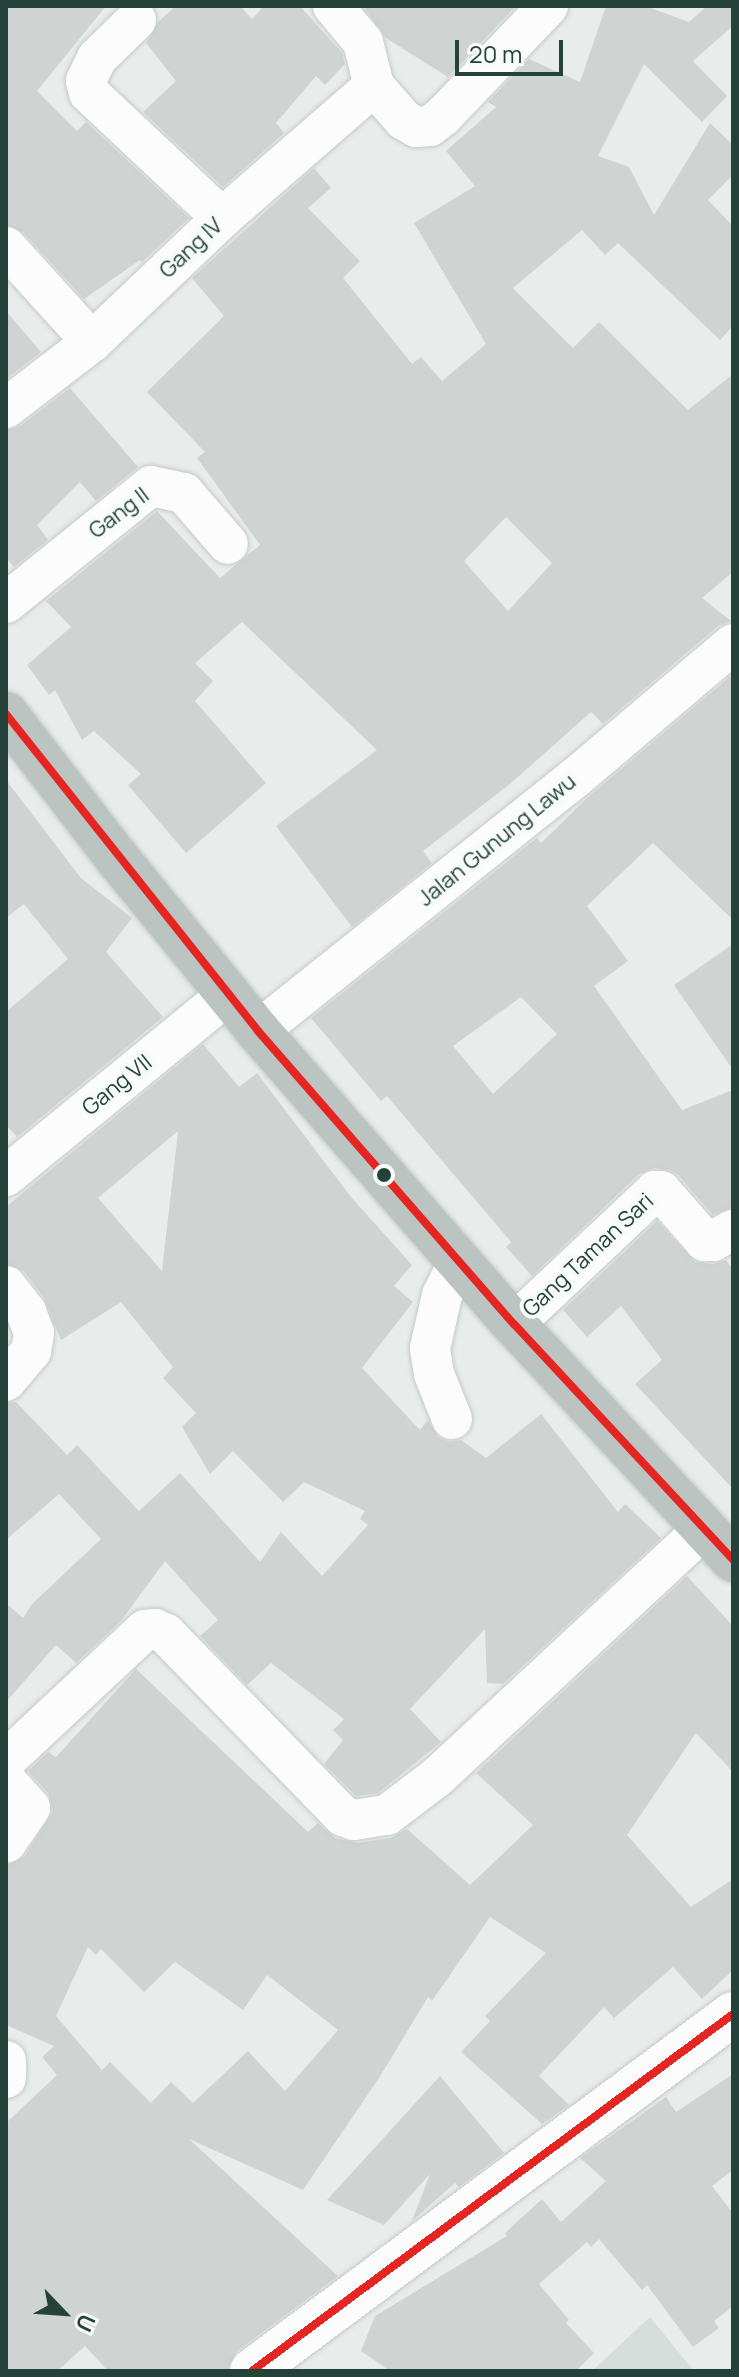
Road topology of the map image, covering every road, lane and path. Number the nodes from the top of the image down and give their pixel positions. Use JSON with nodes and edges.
{"nodes":[{"id":1,"x":333,"y":6,"type":"edge"},
{"id":2,"x":548,"y":6,"type":"edge"},
{"id":3,"x":136,"y":20,"type":"dead end"},
{"id":4,"x":374,"y":86,"type":"junction"},
{"id":5,"x":222,"y":218,"type":"junction"},
{"id":6,"x":6,"y":247,"type":"edge"},
{"id":7,"x":92,"y":342,"type":"junction"},
{"id":8,"x":6,"y":408,"type":"edge"},
{"id":9,"x":228,"y":544,"type":"dead end"},
{"id":10,"x":6,"y":603,"type":"edge"},
{"id":11,"x":733,"y":644,"type":"edge"},
{"id":12,"x":6,"y":714,"type":"edge"},
{"id":13,"x":228,"y":994,"type":"junction"},
{"id":14,"x":258,"y":1031,"type":"junction"},
{"id":15,"x":6,"y":1176,"type":"edge"},
{"id":16,"x":733,"y":1230,"type":"edge"},
{"id":17,"x":460,"y":1260,"type":"junction"},
{"id":18,"x":6,"y":1286,"type":"edge"},
{"id":19,"x":514,"y":1324,"type":"junction"},
{"id":20,"x":6,"y":1381,"type":"edge"},
{"id":21,"x":452,"y":1419,"type":"dead end"},
{"id":22,"x":718,"y":1545,"type":"edge"},
{"id":23,"x":6,"y":1760,"type":"edge"},
{"id":24,"x":6,"y":1781,"type":"edge"},
{"id":25,"x":6,"y":1843,"type":"edge"},
{"id":26,"x":733,"y":2014,"type":"edge"},
{"id":27,"x":6,"y":2061,"type":"edge"},
{"id":28,"x":6,"y":2078,"type":"edge"},
{"id":29,"x":252,"y":2371,"type":"edge"}],
"edges":[{"from":1,"to":4,"type":"street"},
{"from":2,"to":4,"type":"street"},
{"from":3,"to":5,"type":"street"},
{"from":4,"to":5,"type":"street","name":"Gang IV"},
{"from":5,"to":7,"type":"street","name":"Gang IV"},
{"from":6,"to":7,"type":"street"},
{"from":7,"to":8,"type":"street","name":"Gang IV"},
{"from":9,"to":10,"type":"street","name":"Gang II"},
{"from":11,"to":14,"type":"street","name":"Jalan Gunung Lawu"},
{"from":12,"to":13,"type":"highway"},
{"from":13,"to":14,"type":"highway"},
{"from":13,"to":15,"type":"street","name":"Gang VII"},
{"from":14,"to":17,"type":"highway"},
{"from":16,"to":19,"type":"street","name":"Gang Taman Sari"},
{"from":17,"to":19,"type":"highway"},
{"from":17,"to":21,"type":"street"},
{"from":18,"to":20,"type":"street"},
{"from":19,"to":22,"type":"highway"},
{"from":22,"to":23,"type":"street"},
{"from":24,"to":25,"type":"street"},
{"from":26,"to":29,"type":"street"},
{"from":27,"to":28,"type":"street"}]}
